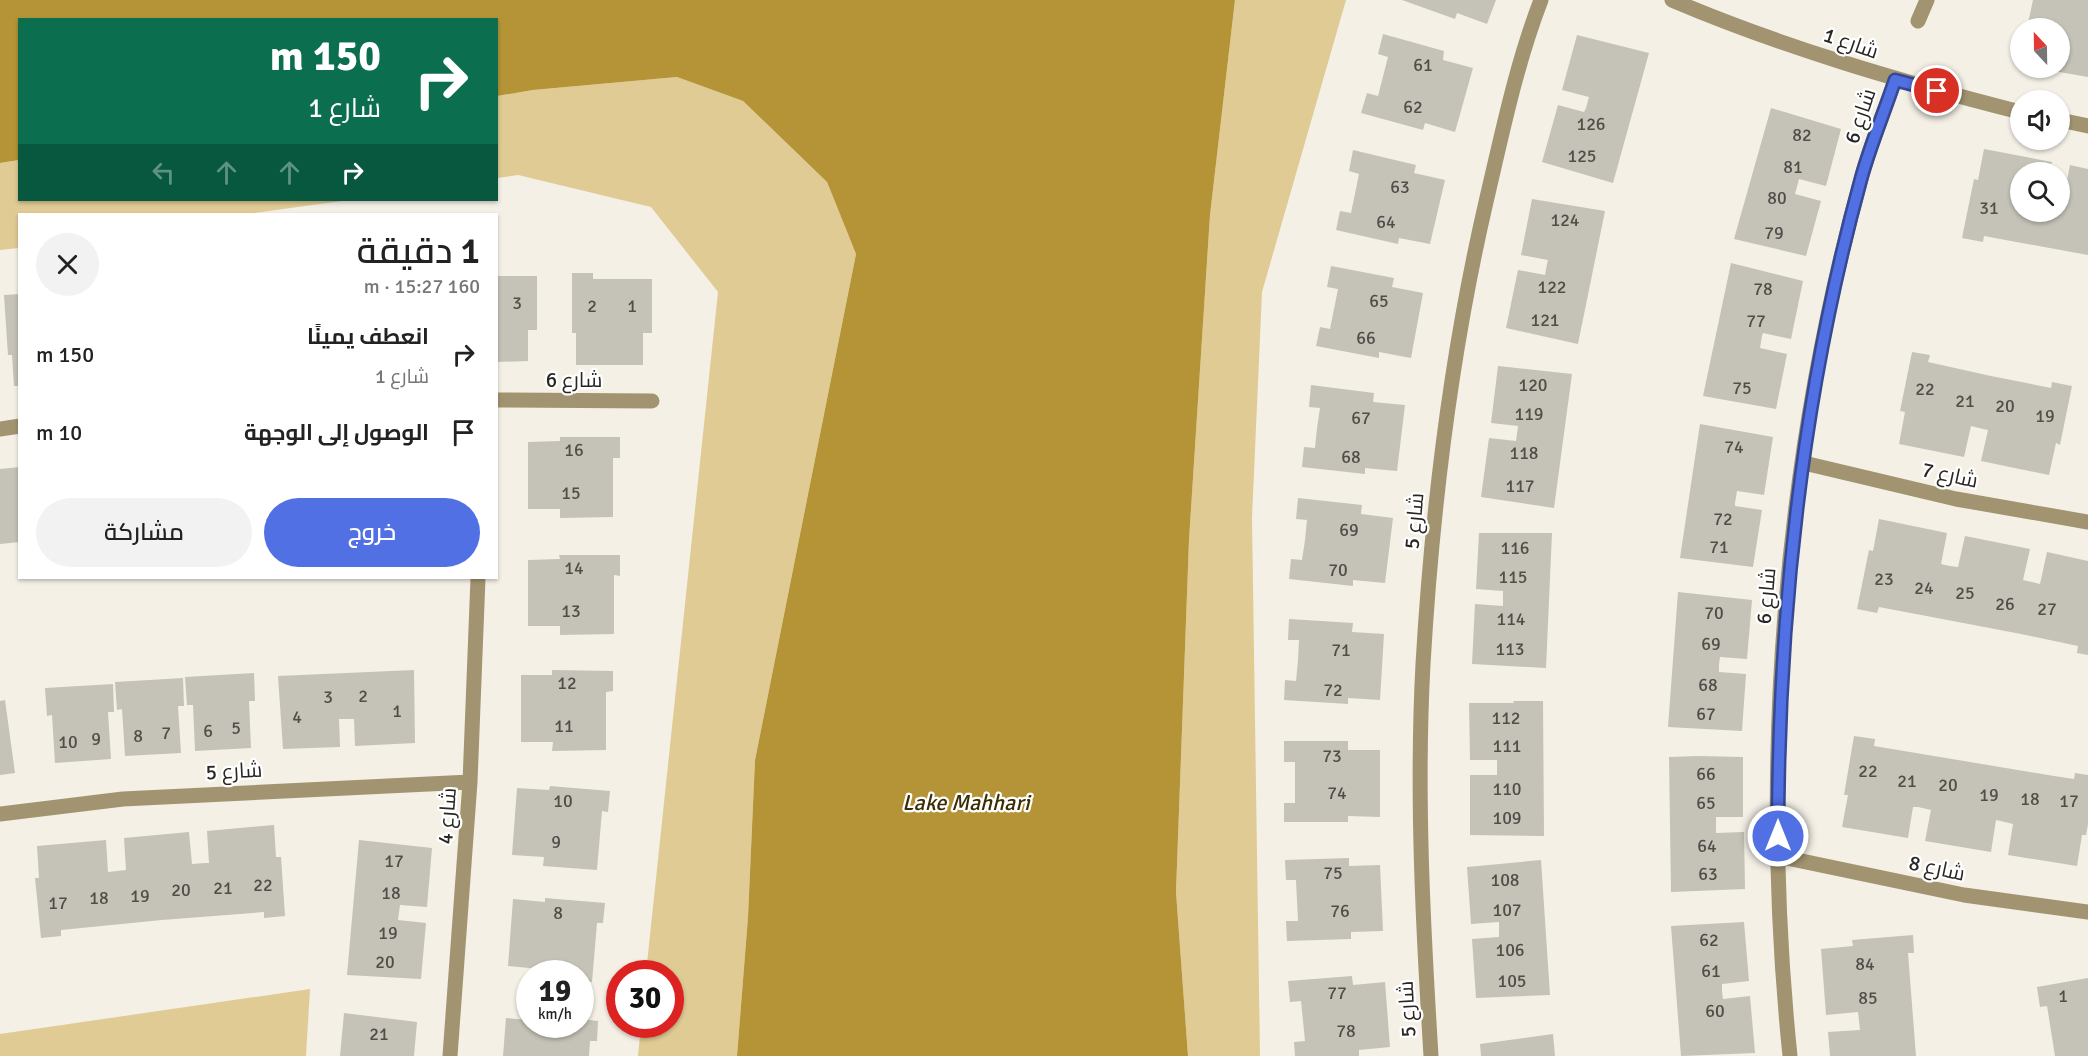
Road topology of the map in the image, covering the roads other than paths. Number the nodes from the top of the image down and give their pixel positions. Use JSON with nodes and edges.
{"nodes":[{"id":1,"x":1541,"y":0,"type":"edge"},
{"id":2,"x":1672,"y":0,"type":"edge"},
{"id":3,"x":1927,"y":0,"type":"edge"},
{"id":4,"x":1918,"y":21,"type":"dead end"},
{"id":5,"x":1895,"y":80,"type":"junction"},
{"id":6,"x":2010,"y":109,"type":"edge"},
{"id":7,"x":2070,"y":122,"type":"edge"},
{"id":8,"x":2088,"y":126,"type":"edge"},
{"id":9,"x":498,"y":400,"type":"edge"},
{"id":10,"x":652,"y":401,"type":"dead end"},
{"id":11,"x":18,"y":426,"type":"edge"},
{"id":12,"x":0,"y":429,"type":"edge"},
{"id":13,"x":1804,"y":463,"type":"junction"},
{"id":14,"x":2088,"y":522,"type":"edge"},
{"id":15,"x":478,"y":579,"type":"edge"},
{"id":16,"x":470,"y":782,"type":"junction"},
{"id":17,"x":0,"y":814,"type":"edge"},
{"id":18,"x":1778,"y":856,"type":"junction"},
{"id":19,"x":2088,"y":912,"type":"edge"},
{"id":20,"x":450,"y":1056,"type":"edge"},
{"id":21,"x":1431,"y":1056,"type":"edge"},
{"id":22,"x":1790,"y":1056,"type":"edge"}],
"edges":[{"from":1,"to":21,"type":"street","name":"شارع 5"},
{"from":2,"to":5,"type":"street","name":"شارع 1"},
{"from":3,"to":4,"type":"street"},
{"from":5,"to":6,"type":"street","name":"شارع 1"},
{"from":5,"to":13,"type":"street","name":"شارع 6"},
{"from":7,"to":8,"type":"street"},
{"from":9,"to":10,"type":"street","name":"شارع 6"},
{"from":11,"to":12,"type":"street"},
{"from":13,"to":14,"type":"street","name":"شارع 7"},
{"from":13,"to":18,"type":"street","name":"شارع 6"},
{"from":15,"to":16,"type":"street","name":"شارع 4"},
{"from":16,"to":17,"type":"street","name":"شارع 5"},
{"from":16,"to":20,"type":"street","name":"شارع 4"},
{"from":18,"to":19,"type":"street","name":"شارع 8"},
{"from":18,"to":22,"type":"street","name":"شارع 6"}]}
